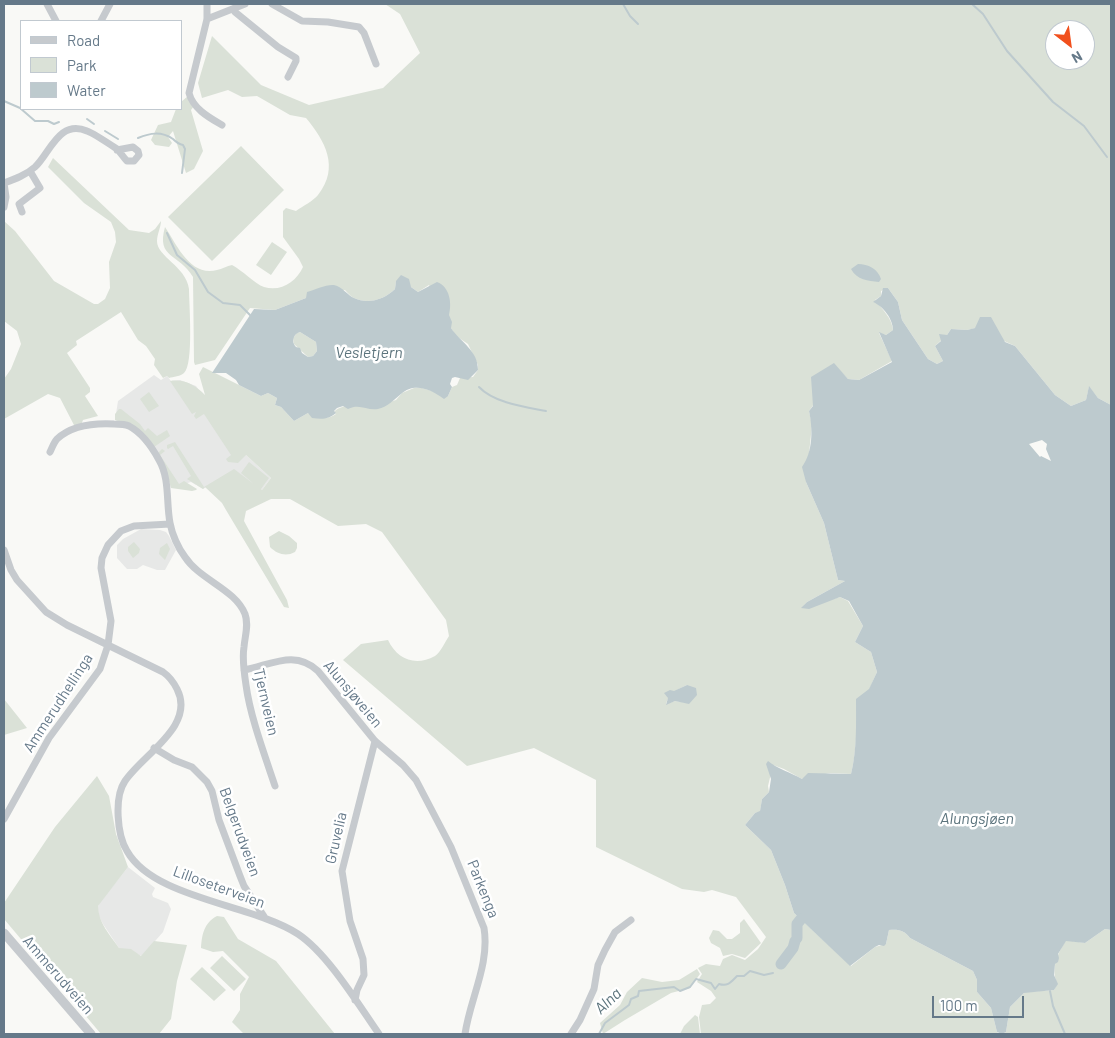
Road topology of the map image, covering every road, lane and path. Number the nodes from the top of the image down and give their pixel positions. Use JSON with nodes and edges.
{"nodes":[{"id":1,"x":47,"y":4,"type":"edge"},
{"id":2,"x":110,"y":4,"type":"edge"},
{"id":3,"x":207,"y":4,"type":"edge"},
{"id":4,"x":244,"y":4,"type":"edge"},
{"id":5,"x":272,"y":4,"type":"edge"},
{"id":6,"x":234,"y":9,"type":"junction"},
{"id":7,"x":208,"y":19,"type":"junction"},
{"id":8,"x":55,"y":20,"type":"edge"},
{"id":9,"x":102,"y":20,"type":"edge"},
{"id":10,"x":376,"y":64,"type":"dead end"},
{"id":11,"x":288,"y":77,"type":"dead end"},
{"id":12,"x":222,"y":125,"type":"dead end"},
{"id":13,"x":117,"y":150,"type":"dead end"},
{"id":14,"x":30,"y":171,"type":"junction"},
{"id":15,"x":4,"y":183,"type":"edge"},
{"id":16,"x":4,"y":206,"type":"edge"},
{"id":17,"x":22,"y":212,"type":"dead end"},
{"id":18,"x":50,"y":452,"type":"dead end"},
{"id":19,"x":170,"y":524,"type":"junction"},
{"id":20,"x":4,"y":550,"type":"edge"},
{"id":21,"x":108,"y":645,"type":"junction"},
{"id":22,"x":244,"y":670,"type":"junction"},
{"id":23,"x":375,"y":741,"type":"junction"},
{"id":24,"x":154,"y":748,"type":"junction"},
{"id":25,"x":275,"y":786,"type":"dead end"},
{"id":26,"x":422,"y":790,"type":"joint"},
{"id":27,"x":4,"y":819,"type":"edge"},
{"id":28,"x":265,"y":919,"type":"junction"},
{"id":29,"x":631,"y":920,"type":"dead end"},
{"id":30,"x":4,"y":933,"type":"edge"},
{"id":31,"x":355,"y":1000,"type":"junction"},
{"id":32,"x":91,"y":1034,"type":"edge"},
{"id":33,"x":379,"y":1034,"type":"edge"},
{"id":34,"x":465,"y":1034,"type":"edge"},
{"id":35,"x":571,"y":1034,"type":"edge"}],
"edges":[{"from":1,"to":8,"type":"street"},
{"from":2,"to":9,"type":"street"},
{"from":3,"to":7,"type":"street"},
{"from":4,"to":6,"type":"street"},
{"from":5,"to":10,"type":"street"},
{"from":6,"to":7,"type":"street"},
{"from":6,"to":11,"type":"street"},
{"from":7,"to":12,"type":"street"},
{"from":13,"to":14,"type":"street"},
{"from":14,"to":15,"type":"street"},
{"from":14,"to":17,"type":"street"},
{"from":15,"to":16,"type":"street"},
{"from":18,"to":19,"type":"street","name":"Tjernveien"},
{"from":19,"to":21,"type":"street","name":"Ammerudhellinga"},
{"from":19,"to":22,"type":"street","name":"Tjernveien"},
{"from":20,"to":21,"type":"street","name":"Lilloseterveien"},
{"from":21,"to":24,"type":"street","name":"Lilloseterveien"},
{"from":21,"to":27,"type":"street","name":"Ammerudhellinga"},
{"from":22,"to":23,"type":"street","name":"Alunsjøveien"},
{"from":22,"to":25,"type":"street","name":"Tjernveien"},
{"from":23,"to":26,"type":"street","name":"Alunsjøveien"},
{"from":23,"to":31,"type":"street","name":"Gruvelia"},
{"from":24,"to":28,"type":"street","name":"Belgerudveien"},
{"from":24,"to":28,"type":"street","name":"Lilloseterveien"},
{"from":26,"to":34,"type":"street","name":"Parkenga"},
{"from":28,"to":31,"type":"street","name":"Lilloseterveien"},
{"from":29,"to":35,"type":"street"},
{"from":30,"to":32,"type":"street","name":"Ammerudveien"},
{"from":31,"to":33,"type":"street","name":"Lilloseterveien"}]}
